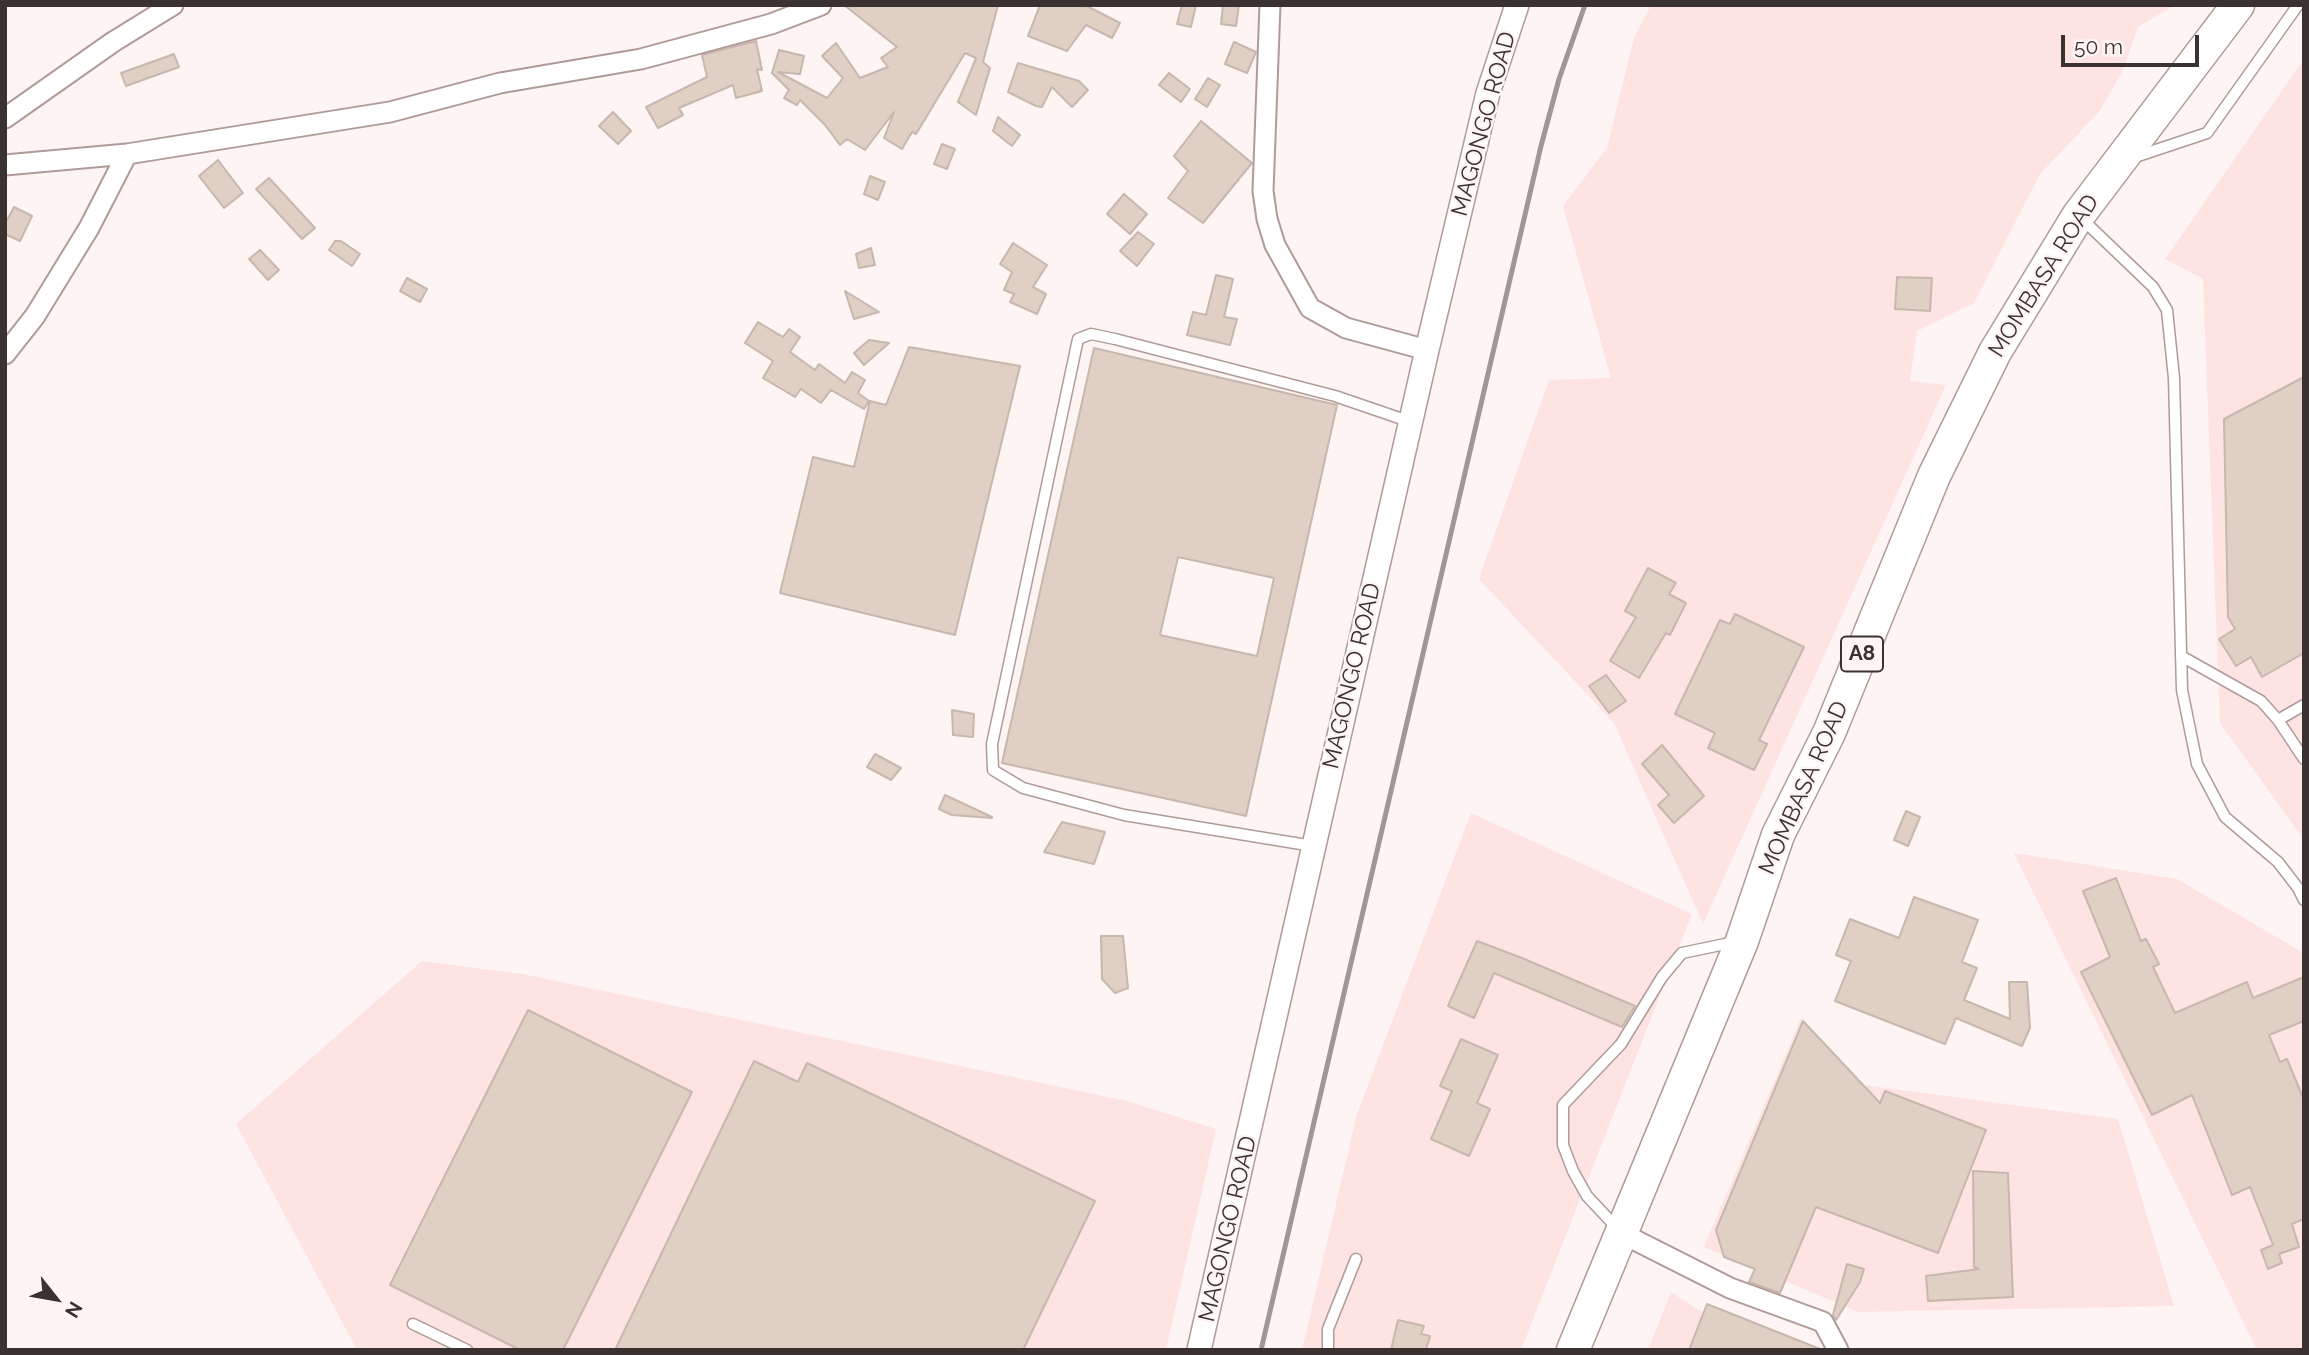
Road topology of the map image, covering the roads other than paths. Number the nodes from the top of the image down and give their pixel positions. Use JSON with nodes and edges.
{"nodes":[{"id":1,"x":173,"y":5,"type":"edge"},
{"id":2,"x":821,"y":5,"type":"edge"},
{"id":3,"x":1270,"y":5,"type":"edge"},
{"id":4,"x":1517,"y":5,"type":"edge"},
{"id":5,"x":2238,"y":5,"type":"edge"},
{"id":6,"x":2298,"y":5,"type":"edge"},
{"id":7,"x":5,"y":118,"type":"edge"},
{"id":8,"x":127,"y":154,"type":"junction"},
{"id":9,"x":2118,"y":162,"type":"junction"},
{"id":10,"x":5,"y":165,"type":"edge"},
{"id":11,"x":2078,"y":216,"type":"junction"},
{"id":12,"x":1427,"y":350,"type":"junction"},
{"id":13,"x":5,"y":354,"type":"edge"},
{"id":14,"x":1411,"y":422,"type":"junction"},
{"id":15,"x":2182,"y":656,"type":"junction"},
{"id":16,"x":2304,"y":705,"type":"edge"},
{"id":17,"x":2278,"y":720,"type":"junction"},
{"id":18,"x":2304,"y":759,"type":"edge"},
{"id":19,"x":1314,"y":846,"type":"junction"},
{"id":20,"x":2304,"y":900,"type":"edge"},
{"id":21,"x":1742,"y":941,"type":"junction"},
{"id":22,"x":1623,"y":1234,"type":"junction"},
{"id":23,"x":1356,"y":1259,"type":"dead end"},
{"id":24,"x":413,"y":1324,"type":"dead end"},
{"id":25,"x":467,"y":1350,"type":"edge"},
{"id":26,"x":1199,"y":1350,"type":"edge"},
{"id":27,"x":1328,"y":1350,"type":"edge"},
{"id":28,"x":1573,"y":1350,"type":"edge"},
{"id":29,"x":1838,"y":1350,"type":"edge"}],
"edges":[{"from":1,"to":7,"type":"street"},
{"from":2,"to":8,"type":"street"},
{"from":3,"to":12,"type":"street"},
{"from":4,"to":12,"type":"street","name":"MAGONGO ROAD"},
{"from":5,"to":9,"type":"highway","name":"MOMBASA ROAD","number":"A8"},
{"from":6,"to":9,"type":"lane"},
{"from":8,"to":10,"type":"street"},
{"from":8,"to":13,"type":"street"},
{"from":9,"to":11,"type":"highway","name":"MOMBASA ROAD","number":"A8"},
{"from":11,"to":15,"type":"lane"},
{"from":11,"to":21,"type":"highway","name":"MOMBASA ROAD","number":"A8"},
{"from":12,"to":14,"type":"street","name":"MAGONGO ROAD"},
{"from":14,"to":19,"type":"street","name":"MAGONGO ROAD"},
{"from":14,"to":19,"type":"lane"},
{"from":15,"to":17,"type":"lane"},
{"from":15,"to":20,"type":"lane"},
{"from":16,"to":17,"type":"lane"},
{"from":17,"to":18,"type":"lane"},
{"from":19,"to":26,"type":"street","name":"MAGONGO ROAD"},
{"from":21,"to":22,"type":"highway","name":"MOMBASA ROAD","number":"A8"},
{"from":21,"to":22,"type":"lane"},
{"from":22,"to":28,"type":"highway","name":"MOMBASA ROAD","number":"A8"},
{"from":22,"to":29,"type":"street"},
{"from":23,"to":27,"type":"lane"},
{"from":24,"to":25,"type":"lane"}]}
